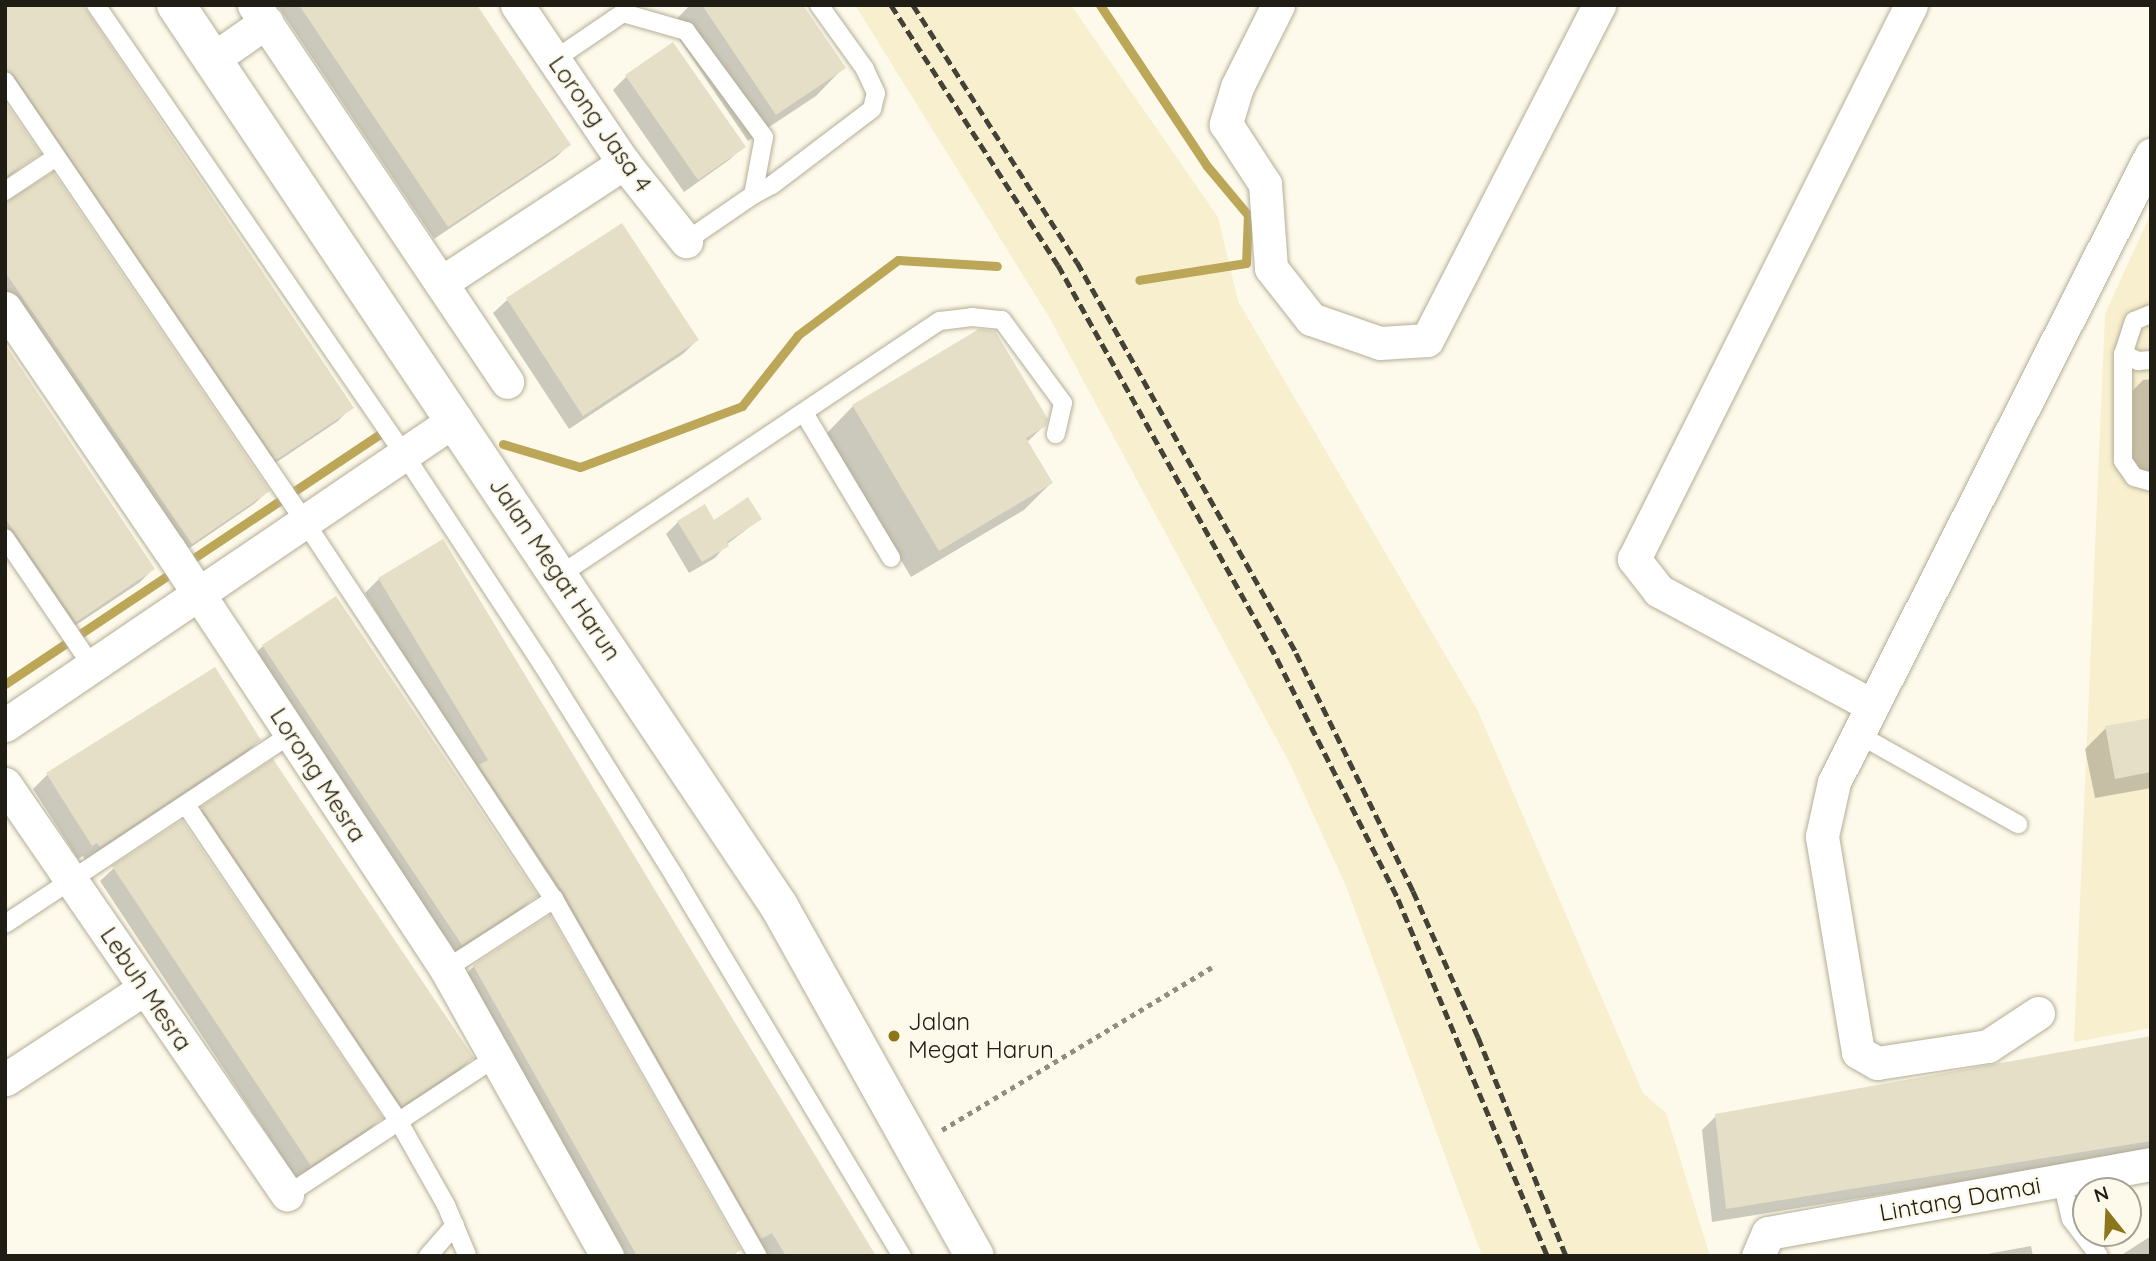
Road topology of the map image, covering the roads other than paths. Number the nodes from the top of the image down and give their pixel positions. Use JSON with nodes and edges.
{"nodes":[{"id":1,"x":96,"y":5,"type":"edge"},
{"id":2,"x":176,"y":5,"type":"edge"},
{"id":3,"x":517,"y":5,"type":"edge"},
{"id":4,"x":819,"y":5,"type":"edge"},
{"id":5,"x":1278,"y":5,"type":"edge"},
{"id":6,"x":1599,"y":5,"type":"edge"},
{"id":7,"x":1911,"y":5,"type":"edge"},
{"id":8,"x":260,"y":14,"type":"edge"},
{"id":9,"x":213,"y":59,"type":"junction"},
{"id":10,"x":554,"y":60,"type":"junction"},
{"id":11,"x":5,"y":81,"type":"edge"},
{"id":12,"x":2151,"y":155,"type":"edge"},
{"id":13,"x":56,"y":157,"type":"junction"},
{"id":14,"x":624,"y":163,"type":"junction"},
{"id":15,"x":5,"y":191,"type":"edge"},
{"id":16,"x":753,"y":195,"type":"junction"},
{"id":17,"x":686,"y":241,"type":"joint"},
{"id":18,"x":441,"y":283,"type":"junction"},
{"id":19,"x":5,"y":309,"type":"edge"},
{"id":20,"x":2151,"y":314,"type":"edge"},
{"id":21,"x":2123,"y":354,"type":"junction"},
{"id":22,"x":2151,"y":360,"type":"edge"},
{"id":23,"x":507,"y":382,"type":"dead end"},
{"id":24,"x":804,"y":413,"type":"junction"},
{"id":25,"x":456,"y":419,"type":"junction"},
{"id":26,"x":1056,"y":434,"type":"dead end"},
{"id":27,"x":404,"y":454,"type":"junction"},
{"id":28,"x":2151,"y":482,"type":"edge"},
{"id":29,"x":297,"y":512,"type":"junction"},
{"id":30,"x":5,"y":538,"type":"edge"},
{"id":31,"x":891,"y":558,"type":"dead end"},
{"id":32,"x":184,"y":573,"type":"junction"},
{"id":33,"x":560,"y":575,"type":"junction"},
{"id":34,"x":85,"y":656,"type":"junction"},
{"id":35,"x":1865,"y":720,"type":"junction"},
{"id":36,"x":5,"y":725,"type":"edge"},
{"id":37,"x":291,"y":734,"type":"junction"},
{"id":38,"x":5,"y":784,"type":"edge"},
{"id":39,"x":186,"y":804,"type":"junction"},
{"id":40,"x":2018,"y":824,"type":"dead end"},
{"id":41,"x":71,"y":880,"type":"junction"},
{"id":42,"x":554,"y":900,"type":"junction"},
{"id":43,"x":5,"y":924,"type":"edge"},
{"id":44,"x":446,"y":969,"type":"junction"},
{"id":45,"x":145,"y":988,"type":"junction"},
{"id":46,"x":2038,"y":1013,"type":"dead end"},
{"id":47,"x":498,"y":1056,"type":"junction"},
{"id":48,"x":6,"y":1079,"type":"edge"},
{"id":49,"x":399,"y":1122,"type":"junction"},
{"id":50,"x":2151,"y":1164,"type":"edge"},
{"id":51,"x":2062,"y":1181,"type":"junction"},
{"id":52,"x":287,"y":1195,"type":"joint"},
{"id":53,"x":455,"y":1225,"type":"junction"},
{"id":54,"x":1763,"y":1244,"type":"edge"},
{"id":55,"x":467,"y":1255,"type":"edge"},
{"id":56,"x":428,"y":1256,"type":"edge"},
{"id":57,"x":607,"y":1256,"type":"edge"},
{"id":58,"x":758,"y":1256,"type":"edge"},
{"id":59,"x":902,"y":1256,"type":"edge"},
{"id":60,"x":975,"y":1256,"type":"edge"},
{"id":61,"x":2099,"y":1256,"type":"edge"}],
"edges":[{"from":1,"to":27,"type":"lane"},
{"from":2,"to":9,"type":"street","name":"Jalan Megat Harun"},
{"from":3,"to":10,"type":"street","name":"Lorong Jasa 4"},
{"from":4,"to":16,"type":"lane"},
{"from":5,"to":6,"type":"street"},
{"from":7,"to":35,"type":"street"},
{"from":8,"to":9,"type":"street"},
{"from":8,"to":18,"type":"street"},
{"from":9,"to":25,"type":"street","name":"Jalan Megat Harun"},
{"from":10,"to":14,"type":"street","name":"Lorong Jasa 4"},
{"from":10,"to":16,"type":"lane"},
{"from":11,"to":13,"type":"lane"},
{"from":12,"to":35,"type":"street"},
{"from":13,"to":15,"type":"lane"},
{"from":13,"to":29,"type":"lane"},
{"from":14,"to":17,"type":"street","name":"Lorong Jasa 4"},
{"from":14,"to":18,"type":"street"},
{"from":16,"to":17,"type":"lane"},
{"from":18,"to":23,"type":"street"},
{"from":19,"to":32,"type":"street","name":"Lorong Mesra"},
{"from":20,"to":21,"type":"lane"},
{"from":21,"to":22,"type":"lane"},
{"from":21,"to":28,"type":"lane"},
{"from":24,"to":26,"type":"lane"},
{"from":24,"to":31,"type":"lane"},
{"from":24,"to":33,"type":"lane"},
{"from":25,"to":27,"type":"street"},
{"from":25,"to":33,"type":"street","name":"Jalan Megat Harun"},
{"from":27,"to":29,"type":"street"},
{"from":27,"to":59,"type":"lane"},
{"from":29,"to":32,"type":"street"},
{"from":29,"to":42,"type":"lane"},
{"from":30,"to":34,"type":"lane"},
{"from":32,"to":34,"type":"street"},
{"from":32,"to":37,"type":"street","name":"Lorong Mesra"},
{"from":33,"to":60,"type":"street","name":"Jalan Megat Harun"},
{"from":34,"to":36,"type":"street"},
{"from":35,"to":40,"type":"lane"},
{"from":35,"to":46,"type":"street"},
{"from":37,"to":39,"type":"lane"},
{"from":37,"to":44,"type":"street","name":"Lorong Mesra"},
{"from":38,"to":41,"type":"street","name":"Lebuh Mesra"},
{"from":39,"to":41,"type":"lane"},
{"from":39,"to":49,"type":"lane"},
{"from":41,"to":43,"type":"lane"},
{"from":41,"to":45,"type":"street","name":"Lebuh Mesra"},
{"from":42,"to":44,"type":"lane"},
{"from":42,"to":58,"type":"lane"},
{"from":44,"to":47,"type":"street","name":"Lorong Mesra"},
{"from":45,"to":48,"type":"street"},
{"from":45,"to":52,"type":"street","name":"Lebuh Mesra"},
{"from":47,"to":49,"type":"lane"},
{"from":47,"to":57,"type":"street","name":"Lorong Mesra"},
{"from":49,"to":52,"type":"lane"},
{"from":49,"to":53,"type":"lane"},
{"from":50,"to":51,"type":"street","name":"Lintang Damai"},
{"from":51,"to":54,"type":"street","name":"Lintang Damai"},
{"from":51,"to":61,"type":"lane"},
{"from":53,"to":55,"type":"lane"},
{"from":53,"to":56,"type":"lane"}]}
